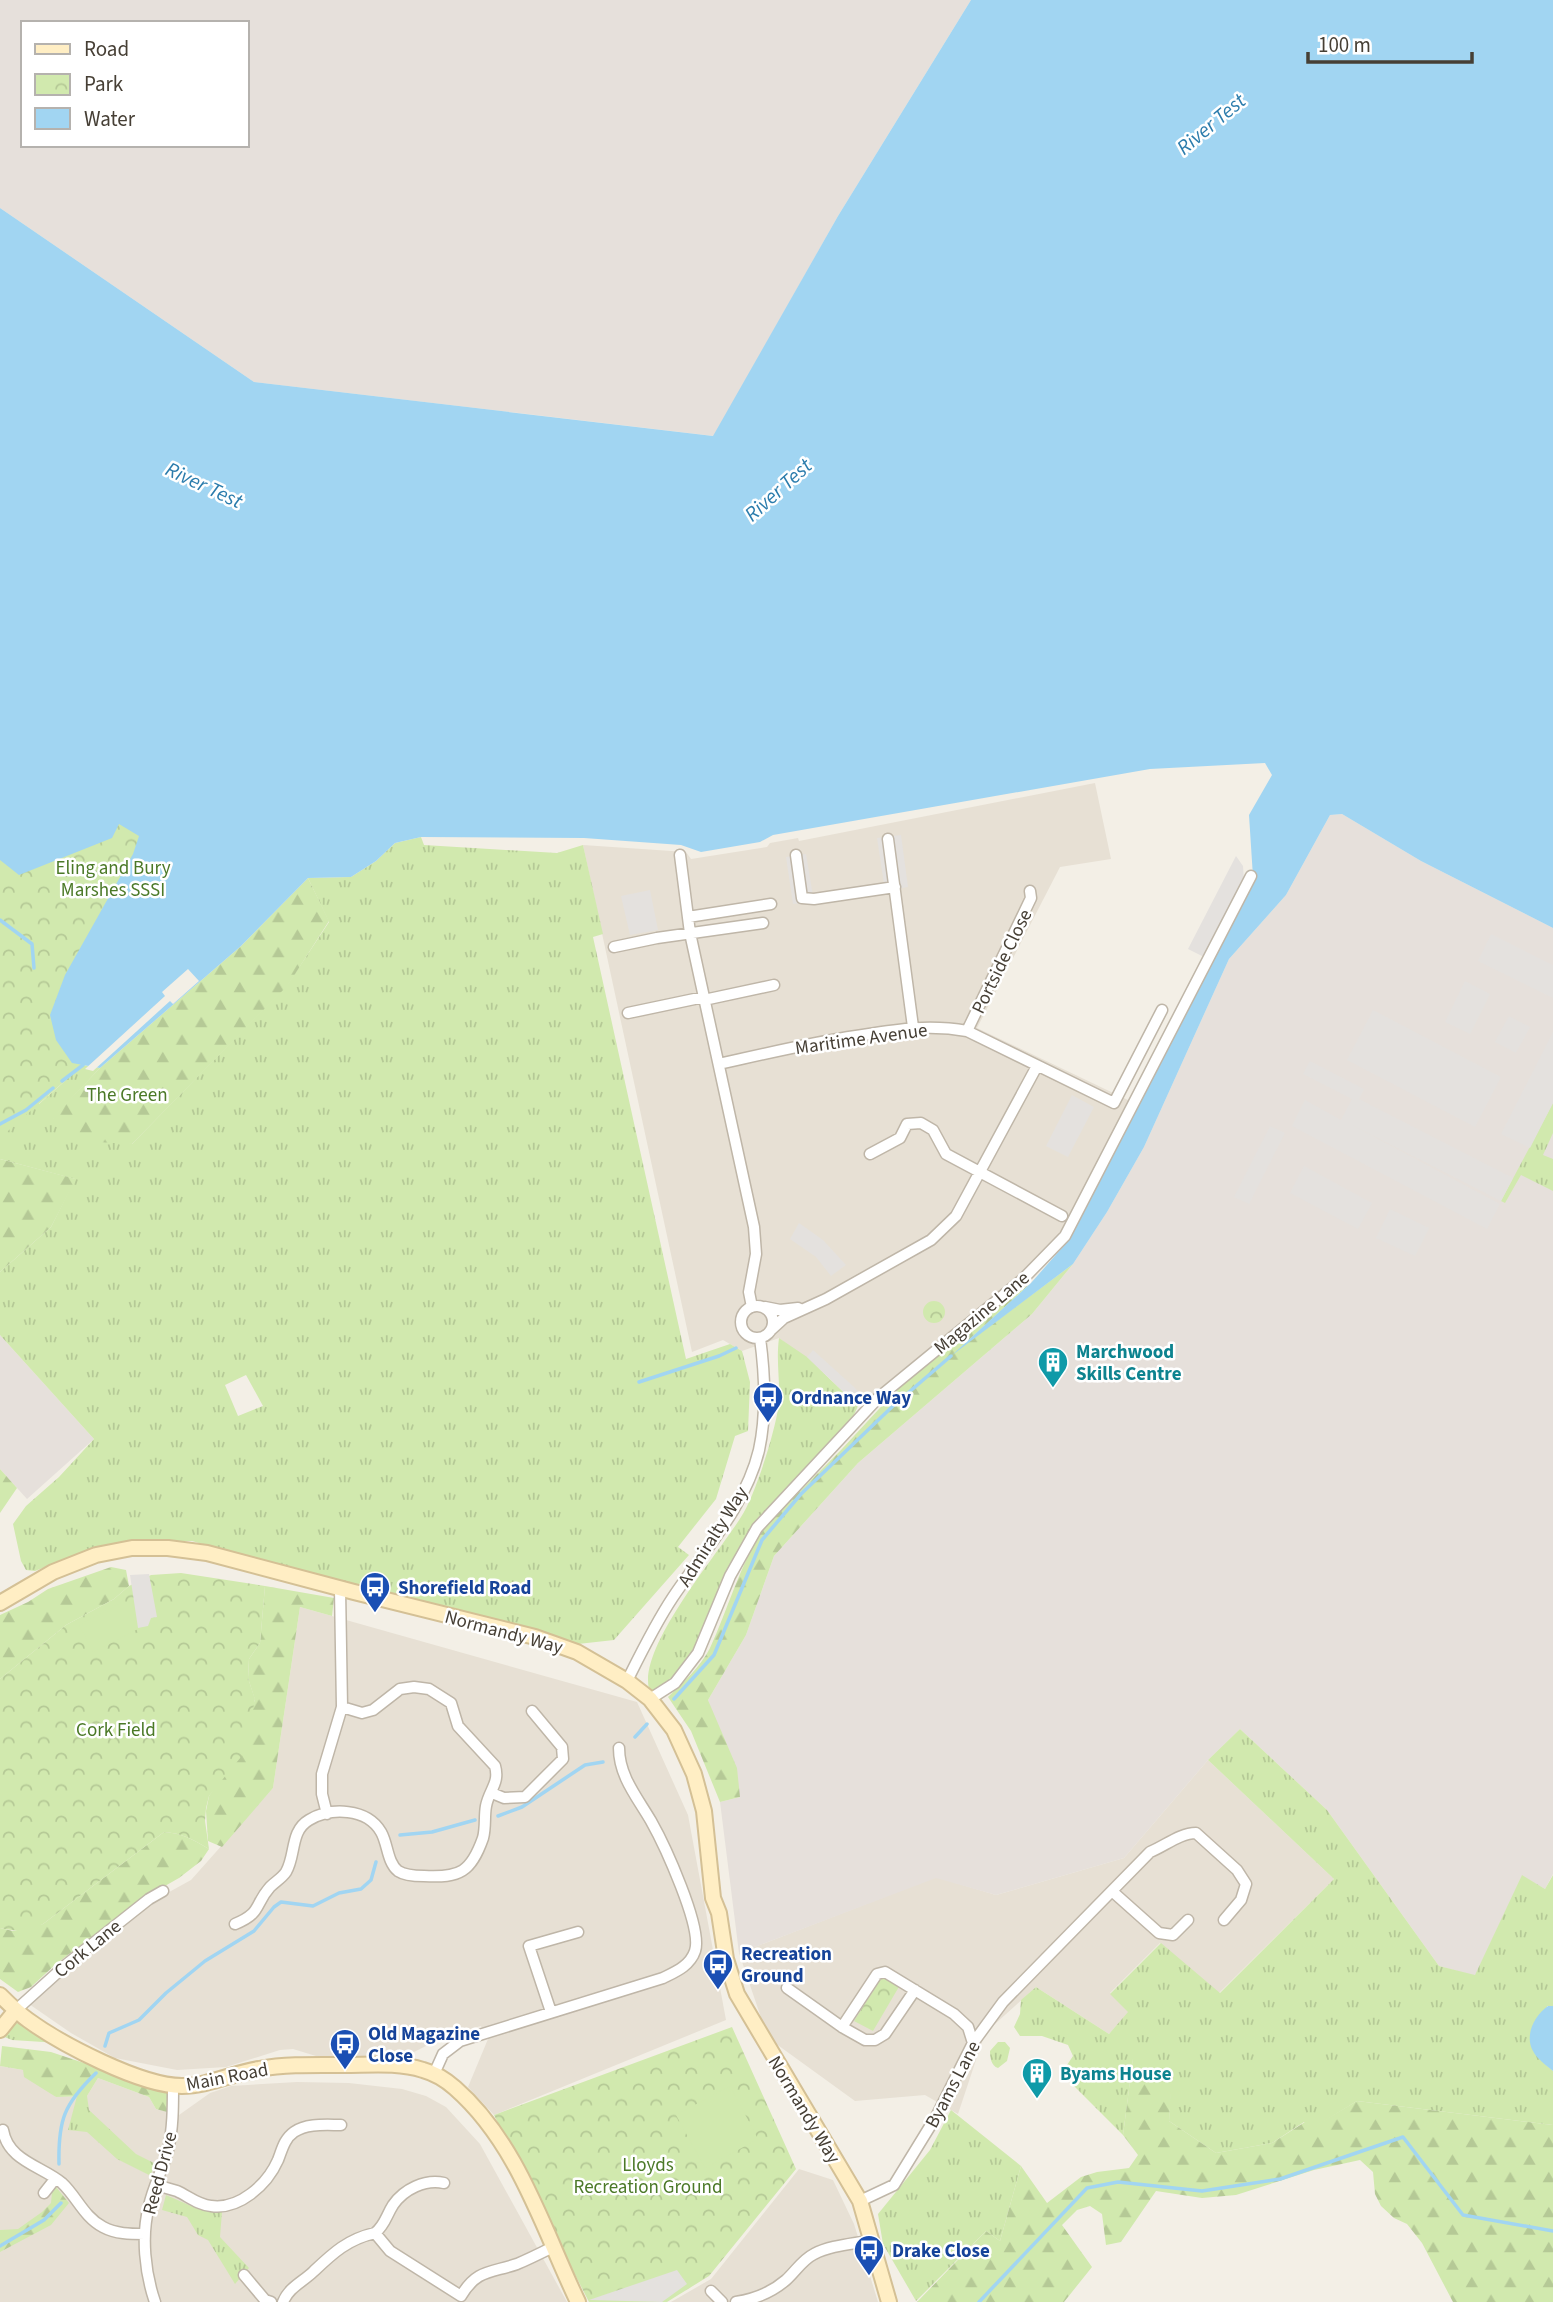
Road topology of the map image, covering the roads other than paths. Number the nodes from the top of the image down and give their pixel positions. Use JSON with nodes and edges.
{"nodes":[{"id":1,"x":888,"y":839,"type":"dead end"},
{"id":2,"x":680,"y":855,"type":"dead end"},
{"id":3,"x":796,"y":855,"type":"dead end"},
{"id":4,"x":1251,"y":876,"type":"dead end"},
{"id":5,"x":895,"y":887,"type":"junction"},
{"id":6,"x":1030,"y":891,"type":"dead end"},
{"id":7,"x":771,"y":904,"type":"dead end"},
{"id":8,"x":688,"y":917,"type":"junction"},
{"id":9,"x":763,"y":923,"type":"dead end"},
{"id":10,"x":690,"y":933,"type":"junction"},
{"id":11,"x":614,"y":947,"type":"dead end"},
{"id":12,"x":774,"y":985,"type":"dead end"},
{"id":13,"x":704,"y":998,"type":"junction"},
{"id":14,"x":1161,"y":1010,"type":"dead end"},
{"id":15,"x":628,"y":1013,"type":"dead end"},
{"id":16,"x":913,"y":1027,"type":"junction"},
{"id":17,"x":967,"y":1031,"type":"junction"},
{"id":18,"x":719,"y":1064,"type":"junction"},
{"id":19,"x":1037,"y":1066,"type":"junction"},
{"id":20,"x":870,"y":1154,"type":"dead end"},
{"id":21,"x":980,"y":1174,"type":"junction"},
{"id":22,"x":1062,"y":1216,"type":"dead end"},
{"id":23,"x":809,"y":1306,"type":"junction"},
{"id":24,"x":752,"y":1307,"type":"junction"},
{"id":25,"x":764,"y":1307,"type":"junction"},
{"id":26,"x":772,"y":1329,"type":"junction"},
{"id":27,"x":760,"y":1338,"type":"junction"},
{"id":28,"x":340,"y":1589,"type":"junction"},
{"id":29,"x":0,"y":1603,"type":"edge"},
{"id":30,"x":626,"y":1681,"type":"junction"},
{"id":31,"x":650,"y":1699,"type":"junction"},
{"id":32,"x":342,"y":1707,"type":"junction"},
{"id":33,"x":532,"y":1711,"type":"dead end"},
{"id":34,"x":620,"y":1748,"type":"dead end"},
{"id":35,"x":492,"y":1793,"type":"junction"},
{"id":36,"x":327,"y":1814,"type":"junction"},
{"id":37,"x":163,"y":1891,"type":"dead end"},
{"id":38,"x":1113,"y":1892,"type":"junction"},
{"id":39,"x":1188,"y":1920,"type":"dead end"},
{"id":40,"x":1224,"y":1920,"type":"dead end"},
{"id":41,"x":235,"y":1923,"type":"dead end"},
{"id":42,"x":578,"y":1932,"type":"dead end"},
{"id":43,"x":787,"y":1988,"type":"dead end"},
{"id":44,"x":915,"y":1990,"type":"junction"},
{"id":45,"x":0,"y":1995,"type":"edge"},
{"id":46,"x":16,"y":2010,"type":"junction"},
{"id":47,"x":551,"y":2012,"type":"junction"},
{"id":48,"x":842,"y":2026,"type":"junction"},
{"id":49,"x":0,"y":2030,"type":"edge"},
{"id":50,"x":973,"y":2043,"type":"junction"},
{"id":51,"x":433,"y":2074,"type":"junction"},
{"id":52,"x":173,"y":2085,"type":"junction"},
{"id":53,"x":341,"y":2125,"type":"dead end"},
{"id":54,"x":3,"y":2137,"type":"edge"},
{"id":55,"x":55,"y":2179,"type":"junction"},
{"id":56,"x":444,"y":2183,"type":"dead end"},
{"id":57,"x":156,"y":2185,"type":"junction"},
{"id":58,"x":44,"y":2193,"type":"dead end"},
{"id":59,"x":860,"y":2201,"type":"junction"},
{"id":60,"x":145,"y":2234,"type":"junction"},
{"id":61,"x":375,"y":2234,"type":"junction"},
{"id":62,"x":873,"y":2240,"type":"junction"},
{"id":63,"x":553,"y":2247,"type":"junction"},
{"id":64,"x":244,"y":2275,"type":"dead end"},
{"id":65,"x":711,"y":2291,"type":"dead end"},
{"id":66,"x":463,"y":2299,"type":"edge"},
{"id":67,"x":155,"y":2302,"type":"edge"},
{"id":68,"x":271,"y":2302,"type":"edge"},
{"id":69,"x":283,"y":2302,"type":"edge"},
{"id":70,"x":578,"y":2302,"type":"edge"},
{"id":71,"x":722,"y":2302,"type":"edge"},
{"id":72,"x":736,"y":2302,"type":"edge"},
{"id":73,"x":889,"y":2302,"type":"edge"}],
"edges":[{"from":1,"to":5,"type":"street"},
{"from":2,"to":8,"type":"street"},
{"from":3,"to":5,"type":"street"},
{"from":4,"to":31,"type":"street","name":"Magazine Lane"},
{"from":5,"to":16,"type":"street"},
{"from":6,"to":17,"type":"street","name":"Portside Close"},
{"from":7,"to":8,"type":"street"},
{"from":8,"to":10,"type":"street"},
{"from":9,"to":10,"type":"street"},
{"from":10,"to":11,"type":"street"},
{"from":10,"to":13,"type":"street"},
{"from":12,"to":13,"type":"street"},
{"from":13,"to":15,"type":"street"},
{"from":13,"to":18,"type":"street"},
{"from":14,"to":19,"type":"street","name":"Maritime Avenue"},
{"from":16,"to":17,"type":"street","name":"Maritime Avenue"},
{"from":16,"to":18,"type":"street","name":"Maritime Avenue"},
{"from":17,"to":19,"type":"street","name":"Maritime Avenue"},
{"from":18,"to":24,"type":"street"},
{"from":19,"to":21,"type":"street"},
{"from":20,"to":21,"type":"street"},
{"from":21,"to":22,"type":"street"},
{"from":21,"to":23,"type":"street"},
{"from":23,"to":25,"type":"street"},
{"from":23,"to":26,"type":"street"},
{"from":24,"to":25,"type":"street"},
{"from":24,"to":27,"type":"street"},
{"from":25,"to":26,"type":"street"},
{"from":26,"to":27,"type":"street"},
{"from":27,"to":30,"type":"street","name":"Admiralty Way"},
{"from":28,"to":29,"type":"street","name":"Normandy Way"},
{"from":28,"to":30,"type":"street","name":"Normandy Way"},
{"from":28,"to":32,"type":"street"},
{"from":30,"to":31,"type":"street","name":"Normandy Way"},
{"from":31,"to":59,"type":"street","name":"Normandy Way"},
{"from":32,"to":35,"type":"street"},
{"from":32,"to":36,"type":"street"},
{"from":33,"to":35,"type":"street"},
{"from":34,"to":47,"type":"street"},
{"from":35,"to":36,"type":"street"},
{"from":36,"to":41,"type":"street"},
{"from":37,"to":46,"type":"street","name":"Cork Lane"},
{"from":38,"to":39,"type":"street"},
{"from":38,"to":40,"type":"street","name":"Byams Lane"},
{"from":38,"to":50,"type":"street","name":"Byams Lane"},
{"from":42,"to":47,"type":"street"},
{"from":43,"to":48,"type":"street"},
{"from":44,"to":48,"type":"street"},
{"from":44,"to":48,"type":"street"},
{"from":44,"to":50,"type":"street"},
{"from":45,"to":46,"type":"street","name":"Main Road"},
{"from":46,"to":49,"type":"street"},
{"from":46,"to":52,"type":"street","name":"Main Road"},
{"from":47,"to":51,"type":"street"},
{"from":50,"to":59,"type":"street","name":"Byams Lane"},
{"from":51,"to":52,"type":"street","name":"Main Road"},
{"from":51,"to":63,"type":"street","name":"Main Road"},
{"from":52,"to":57,"type":"street","name":"Reed Drive"},
{"from":53,"to":57,"type":"street"},
{"from":54,"to":55,"type":"street"},
{"from":55,"to":58,"type":"street"},
{"from":55,"to":60,"type":"street"},
{"from":56,"to":61,"type":"street"},
{"from":57,"to":60,"type":"street","name":"Reed Drive"},
{"from":59,"to":62,"type":"street","name":"Normandy Way"},
{"from":60,"to":67,"type":"street","name":"Reed Drive"},
{"from":61,"to":66,"type":"street"},
{"from":61,"to":69,"type":"street"},
{"from":62,"to":72,"type":"street"},
{"from":62,"to":73,"type":"street","name":"Normandy Way"},
{"from":63,"to":66,"type":"street"},
{"from":63,"to":70,"type":"street","name":"Main Road"},
{"from":64,"to":68,"type":"street"},
{"from":65,"to":71,"type":"street"}]}
